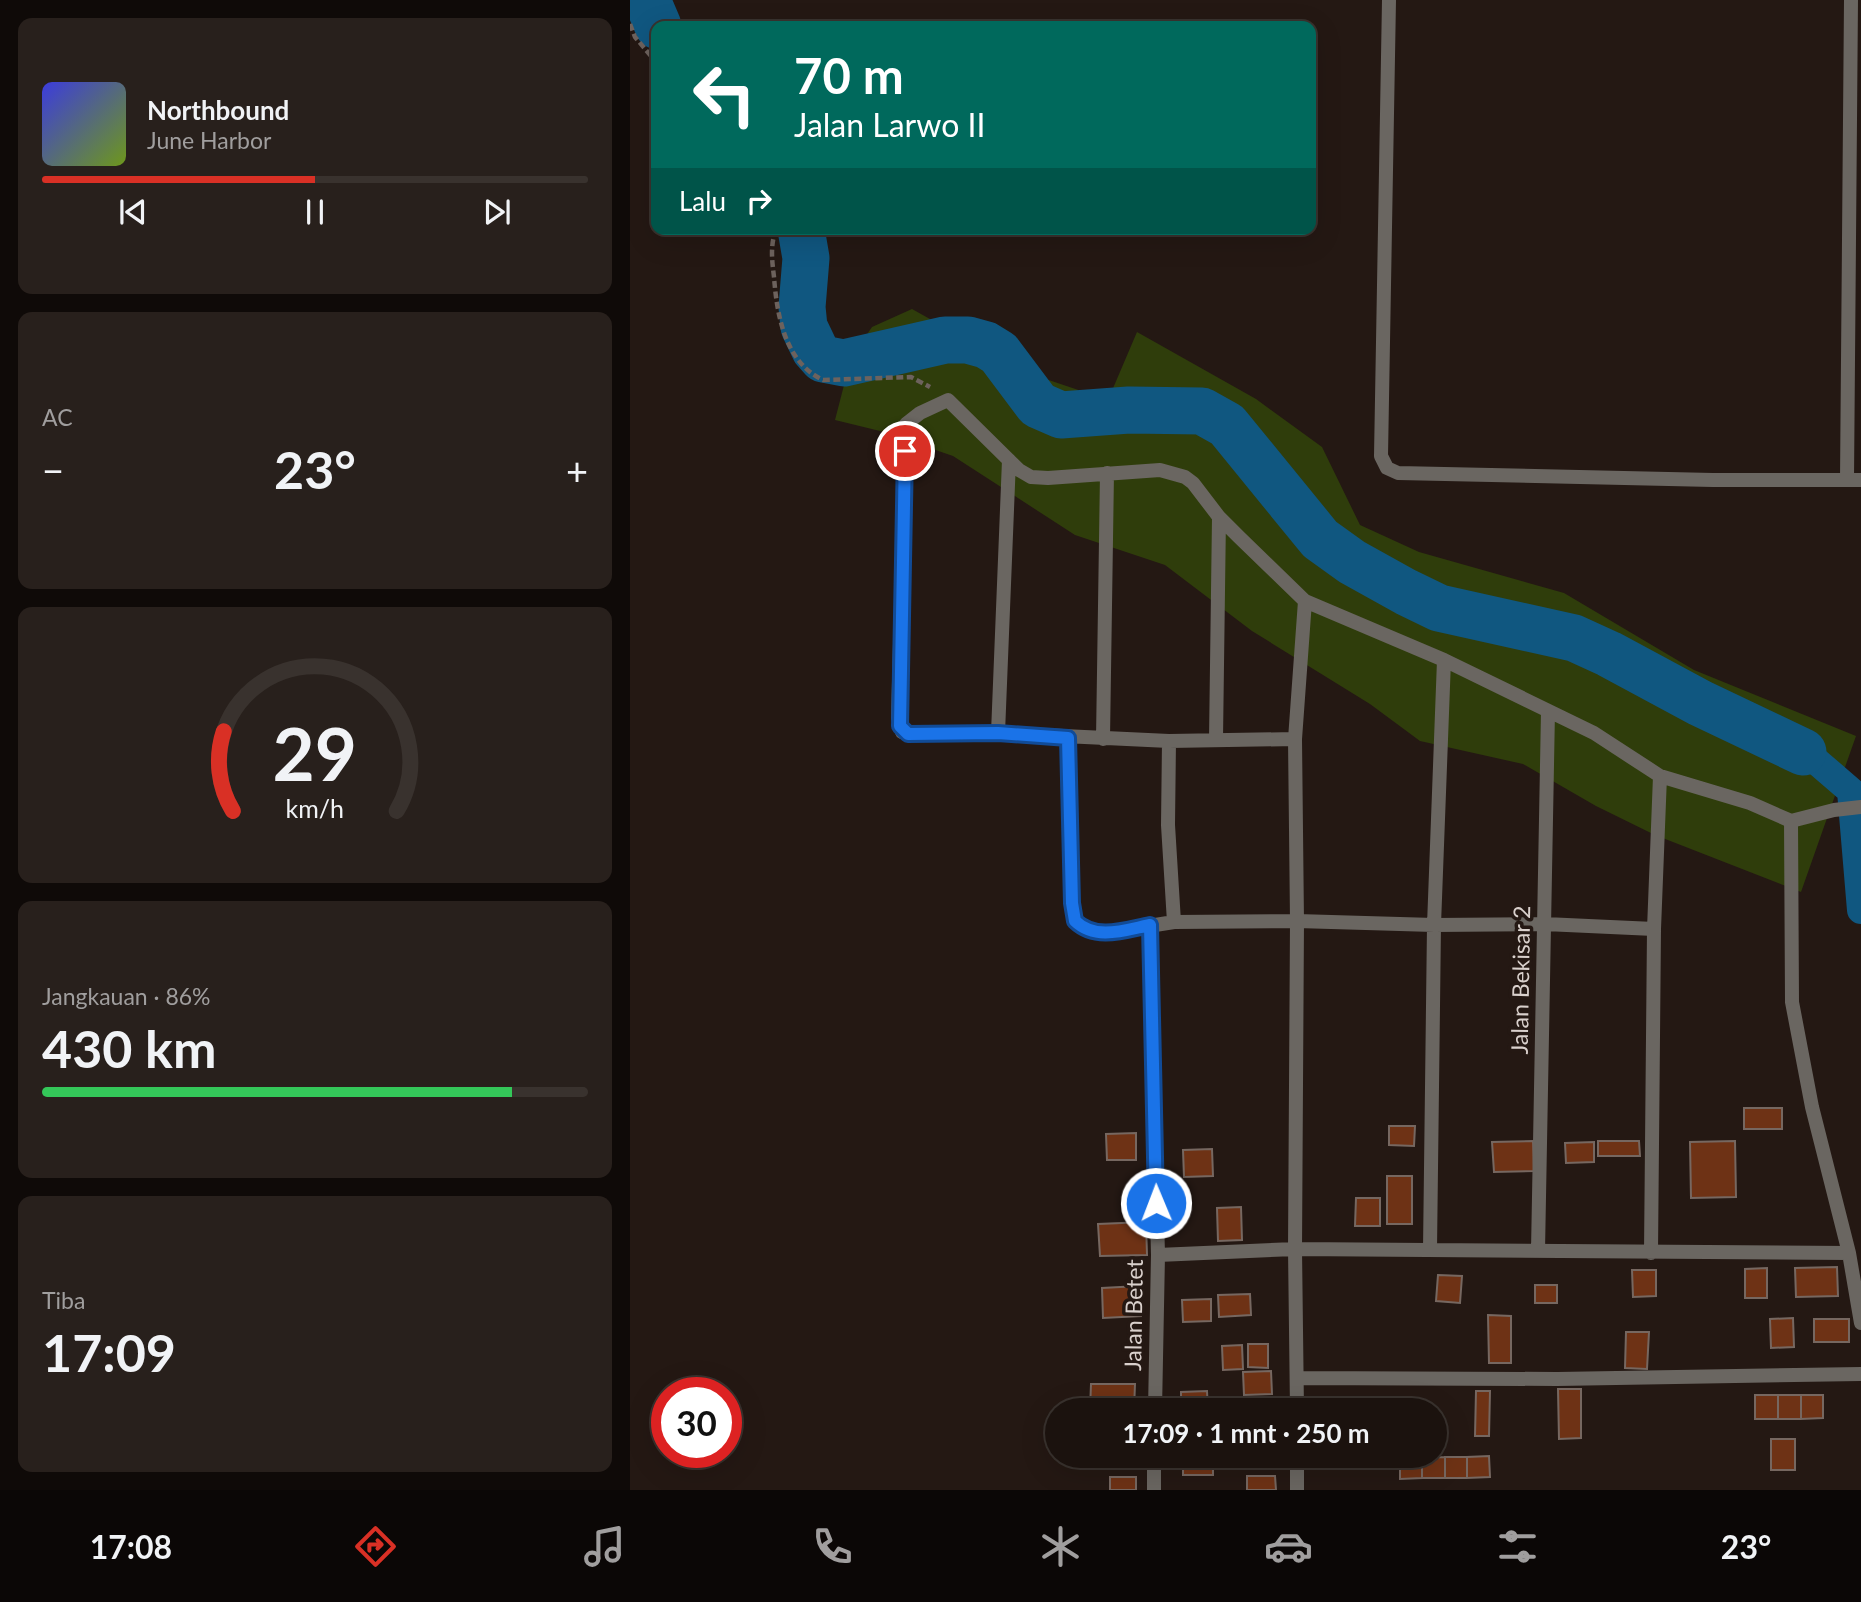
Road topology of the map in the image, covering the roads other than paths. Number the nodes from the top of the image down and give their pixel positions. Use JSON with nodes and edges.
{"nodes":[{"id":1,"x":1389,"y":0,"type":"edge"},
{"id":2,"x":1851,"y":0,"type":"edge"},
{"id":3,"x":1009,"y":460,"type":"junction"},
{"id":4,"x":1107,"y":473,"type":"junction"},
{"id":5,"x":1854,"y":480,"type":"edge"},
{"id":6,"x":1219,"y":517,"type":"junction"},
{"id":7,"x":1305,"y":601,"type":"junction"},
{"id":8,"x":1444,"y":660,"type":"junction"},
{"id":9,"x":1548,"y":711,"type":"junction"},
{"id":10,"x":998,"y":733,"type":"junction"},
{"id":11,"x":1068,"y":738,"type":"junction"},
{"id":12,"x":1102,"y":739,"type":"junction"},
{"id":13,"x":1216,"y":739,"type":"junction"},
{"id":14,"x":1295,"y":739,"type":"junction"},
{"id":15,"x":1169,"y":741,"type":"junction"},
{"id":16,"x":1660,"y":776,"type":"junction"},
{"id":17,"x":1861,"y":807,"type":"edge"},
{"id":18,"x":1791,"y":821,"type":"junction"},
{"id":19,"x":1297,"y":921,"type":"junction"},
{"id":20,"x":1174,"y":922,"type":"junction"},
{"id":21,"x":1545,"y":924,"type":"junction"},
{"id":22,"x":1150,"y":925,"type":"junction"},
{"id":23,"x":1434,"y":925,"type":"junction"},
{"id":24,"x":1654,"y":929,"type":"junction"},
{"id":25,"x":1294,"y":1249,"type":"junction"},
{"id":26,"x":1430,"y":1250,"type":"junction"},
{"id":27,"x":1538,"y":1251,"type":"junction"},
{"id":28,"x":1651,"y":1253,"type":"junction"},
{"id":29,"x":1849,"y":1253,"type":"junction"},
{"id":30,"x":1158,"y":1255,"type":"junction"},
{"id":31,"x":1861,"y":1323,"type":"edge"},
{"id":32,"x":1861,"y":1374,"type":"edge"},
{"id":33,"x":1297,"y":1378,"type":"junction"},
{"id":34,"x":1155,"y":1398,"type":"edge"},
{"id":35,"x":1297,"y":1398,"type":"edge"},
{"id":36,"x":1154,"y":1468,"type":"edge"},
{"id":37,"x":1297,"y":1468,"type":"edge"},
{"id":38,"x":1154,"y":1490,"type":"edge"},
{"id":39,"x":1297,"y":1490,"type":"edge"}],
"edges":[{"from":1,"to":5,"type":"street"},
{"from":2,"to":5,"type":"street"},
{"from":3,"to":4,"type":"street"},
{"from":3,"to":10,"type":"street"},
{"from":3,"to":10,"type":"street"},
{"from":4,"to":6,"type":"street"},
{"from":4,"to":12,"type":"street"},
{"from":6,"to":7,"type":"street"},
{"from":6,"to":13,"type":"street"},
{"from":7,"to":8,"type":"street"},
{"from":7,"to":14,"type":"street"},
{"from":8,"to":9,"type":"street"},
{"from":8,"to":23,"type":"street"},
{"from":9,"to":16,"type":"street"},
{"from":9,"to":21,"type":"street","name":"Jalan Bekisar 2"},
{"from":10,"to":11,"type":"street"},
{"from":11,"to":12,"type":"street"},
{"from":11,"to":22,"type":"street"},
{"from":12,"to":15,"type":"street"},
{"from":13,"to":14,"type":"street"},
{"from":13,"to":15,"type":"street"},
{"from":14,"to":19,"type":"street"},
{"from":15,"to":20,"type":"street"},
{"from":16,"to":18,"type":"street"},
{"from":16,"to":24,"type":"street"},
{"from":17,"to":18,"type":"street"},
{"from":18,"to":29,"type":"street"},
{"from":19,"to":20,"type":"street"},
{"from":19,"to":23,"type":"street"},
{"from":19,"to":25,"type":"street"},
{"from":20,"to":22,"type":"street"},
{"from":21,"to":23,"type":"street"},
{"from":21,"to":24,"type":"street"},
{"from":21,"to":27,"type":"street","name":"Jalan Bekisar 2"},
{"from":22,"to":30,"type":"street","name":"Jalan Betet"},
{"from":23,"to":26,"type":"street"},
{"from":24,"to":28,"type":"street"},
{"from":25,"to":26,"type":"street"},
{"from":25,"to":30,"type":"street"},
{"from":25,"to":33,"type":"street"},
{"from":26,"to":27,"type":"street"},
{"from":27,"to":28,"type":"street"},
{"from":28,"to":29,"type":"street"},
{"from":29,"to":31,"type":"street"},
{"from":30,"to":34,"type":"street","name":"Jalan Betet"},
{"from":32,"to":33,"type":"street"},
{"from":33,"to":35,"type":"street"},
{"from":36,"to":38,"type":"street"},
{"from":37,"to":39,"type":"street"}]}
